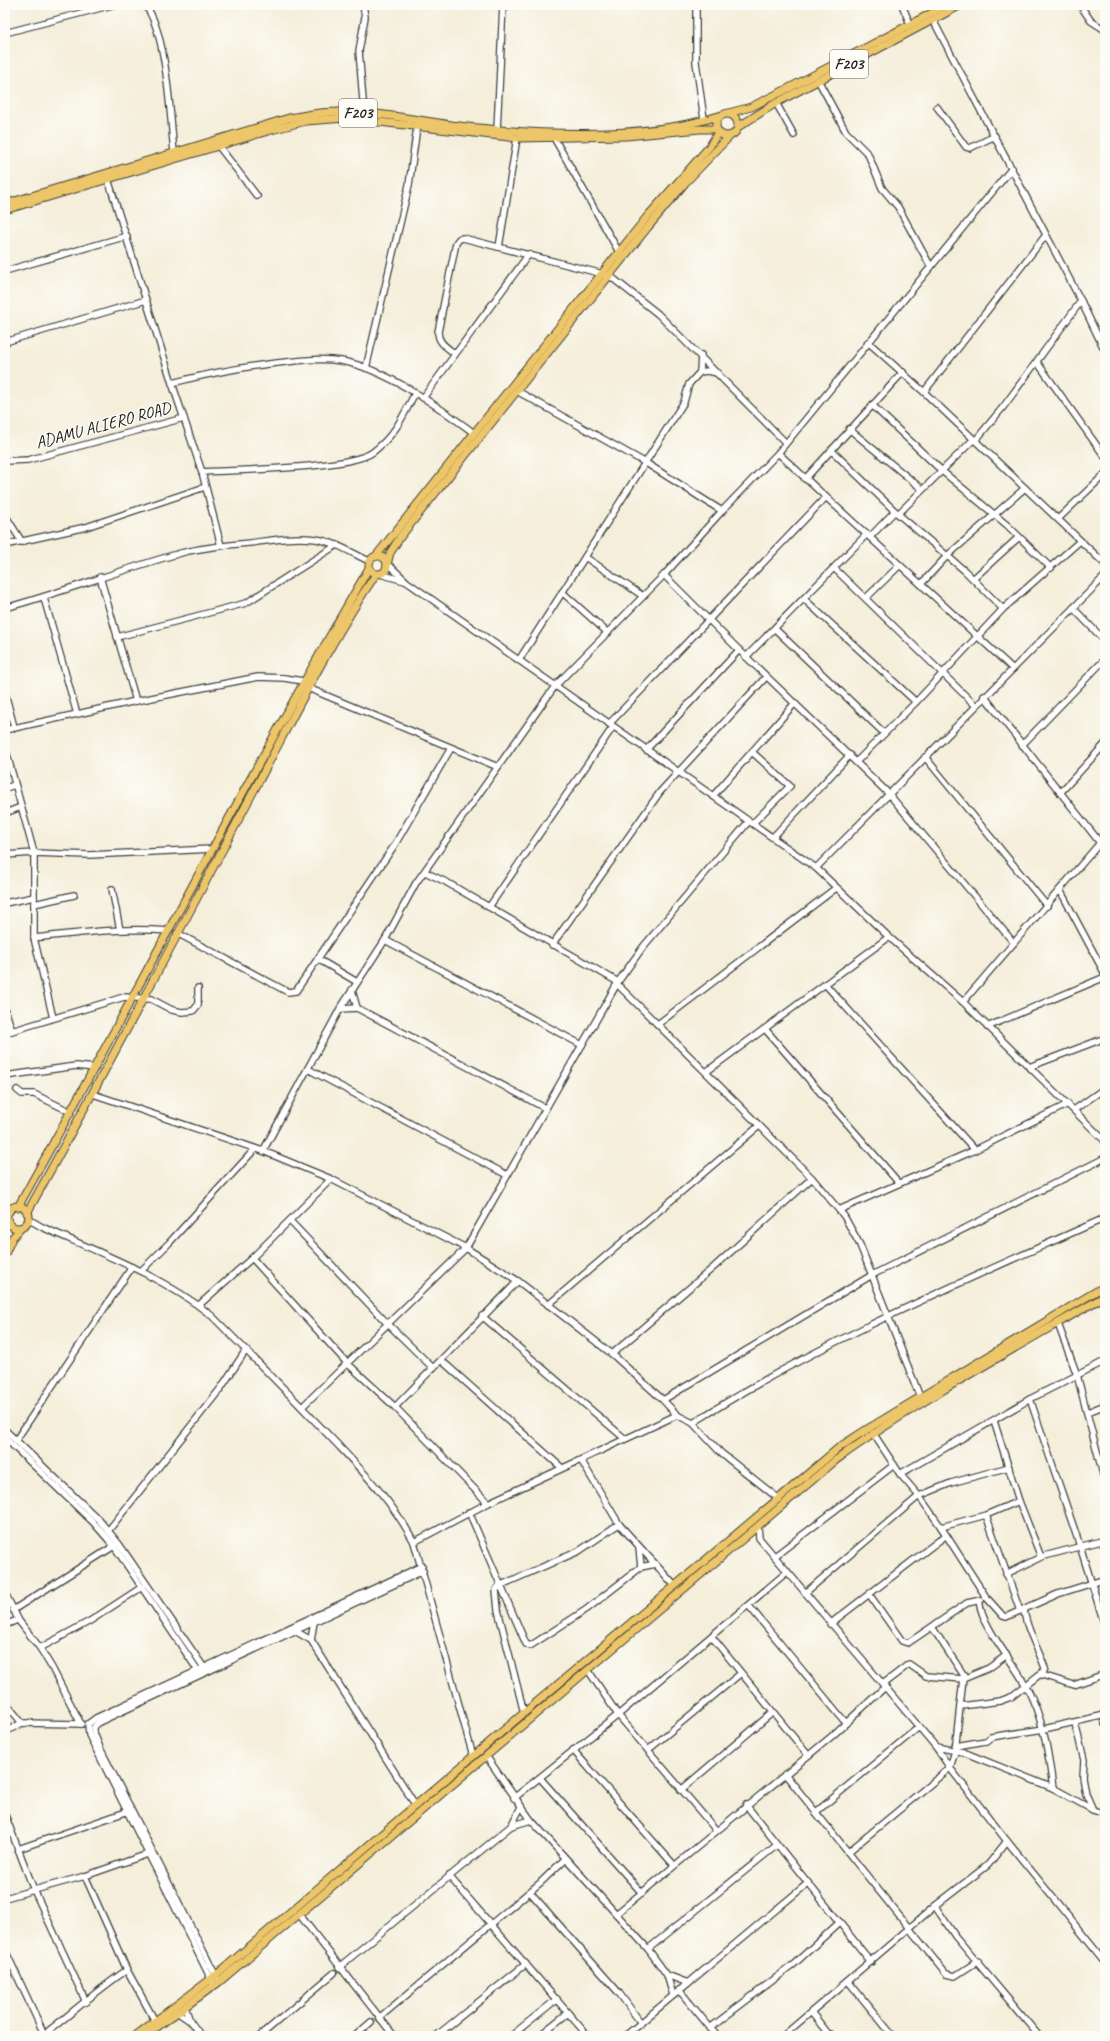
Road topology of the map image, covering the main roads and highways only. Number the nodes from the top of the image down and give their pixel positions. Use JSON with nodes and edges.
{"nodes":[{"id":1,"x":947,"y":5,"type":"edge"},
{"id":2,"x":962,"y":5,"type":"edge"},
{"id":3,"x":724,"y":114,"type":"junction"},
{"id":4,"x":738,"y":127,"type":"junction"},
{"id":5,"x":717,"y":131,"type":"junction"},
{"id":6,"x":730,"y":136,"type":"junction"},
{"id":7,"x":217,"y":143,"type":"junction"},
{"id":8,"x":5,"y":204,"type":"edge"},
{"id":9,"x":5,"y":210,"type":"edge"},
{"id":10,"x":606,"y":275,"type":"junction"},
{"id":11,"x":479,"y":431,"type":"junction"},
{"id":12,"x":376,"y":556,"type":"junction"},
{"id":13,"x":369,"y":564,"type":"junction"},
{"id":14,"x":387,"y":566,"type":"junction"},
{"id":15,"x":378,"y":574,"type":"junction"},
{"id":16,"x":173,"y":932,"type":"junction"},
{"id":17,"x":18,"y":1207,"type":"junction"},
{"id":18,"x":7,"y":1211,"type":"edge"},
{"id":19,"x":26,"y":1221,"type":"junction"},
{"id":20,"x":6,"y":1224,"type":"edge"},
{"id":21,"x":5,"y":1254,"type":"edge"},
{"id":22,"x":1105,"y":1286,"type":"edge"},
{"id":23,"x":1105,"y":1296,"type":"edge"},
{"id":24,"x":914,"y":1404,"type":"junction"},
{"id":25,"x":701,"y":1569,"type":"junction"},
{"id":26,"x":215,"y":1981,"type":"junction"},
{"id":27,"x":135,"y":2036,"type":"edge"},
{"id":28,"x":145,"y":2036,"type":"edge"}],
"edges":[{"from":1,"to":3,"type":"main road","number":"F203"},
{"from":2,"to":4,"type":"main road","number":"F203"},
{"from":3,"to":4,"type":"main road"},
{"from":3,"to":5,"type":"main road"},
{"from":3,"to":7,"type":"main road","number":"F203"},
{"from":4,"to":6,"type":"main road"},
{"from":5,"to":6,"type":"main road"},
{"from":5,"to":7,"type":"main road","number":"F203"},
{"from":5,"to":10,"type":"main road"},
{"from":6,"to":10,"type":"main road"},
{"from":7,"to":8,"type":"main road","number":"F203"},
{"from":7,"to":9,"type":"main road","number":"F203"},
{"from":10,"to":11,"type":"main road"},
{"from":10,"to":11,"type":"main road"},
{"from":11,"to":12,"type":"main road"},
{"from":11,"to":14,"type":"main road"},
{"from":12,"to":13,"type":"main road"},
{"from":12,"to":14,"type":"main road"},
{"from":13,"to":15,"type":"main road"},
{"from":13,"to":16,"type":"main road"},
{"from":14,"to":15,"type":"main road"},
{"from":15,"to":16,"type":"main road"},
{"from":16,"to":17,"type":"main road"},
{"from":16,"to":19,"type":"main road"},
{"from":17,"to":18,"type":"main road"},
{"from":17,"to":19,"type":"main road"},
{"from":18,"to":20,"type":"main road"},
{"from":19,"to":20,"type":"main road"},
{"from":19,"to":21,"type":"main road"},
{"from":22,"to":24,"type":"main road"},
{"from":23,"to":24,"type":"main road"},
{"from":24,"to":25,"type":"main road"},
{"from":24,"to":25,"type":"main road"},
{"from":25,"to":26,"type":"main road"},
{"from":25,"to":26,"type":"main road"},
{"from":26,"to":27,"type":"main road"},
{"from":26,"to":28,"type":"main road"}]}
